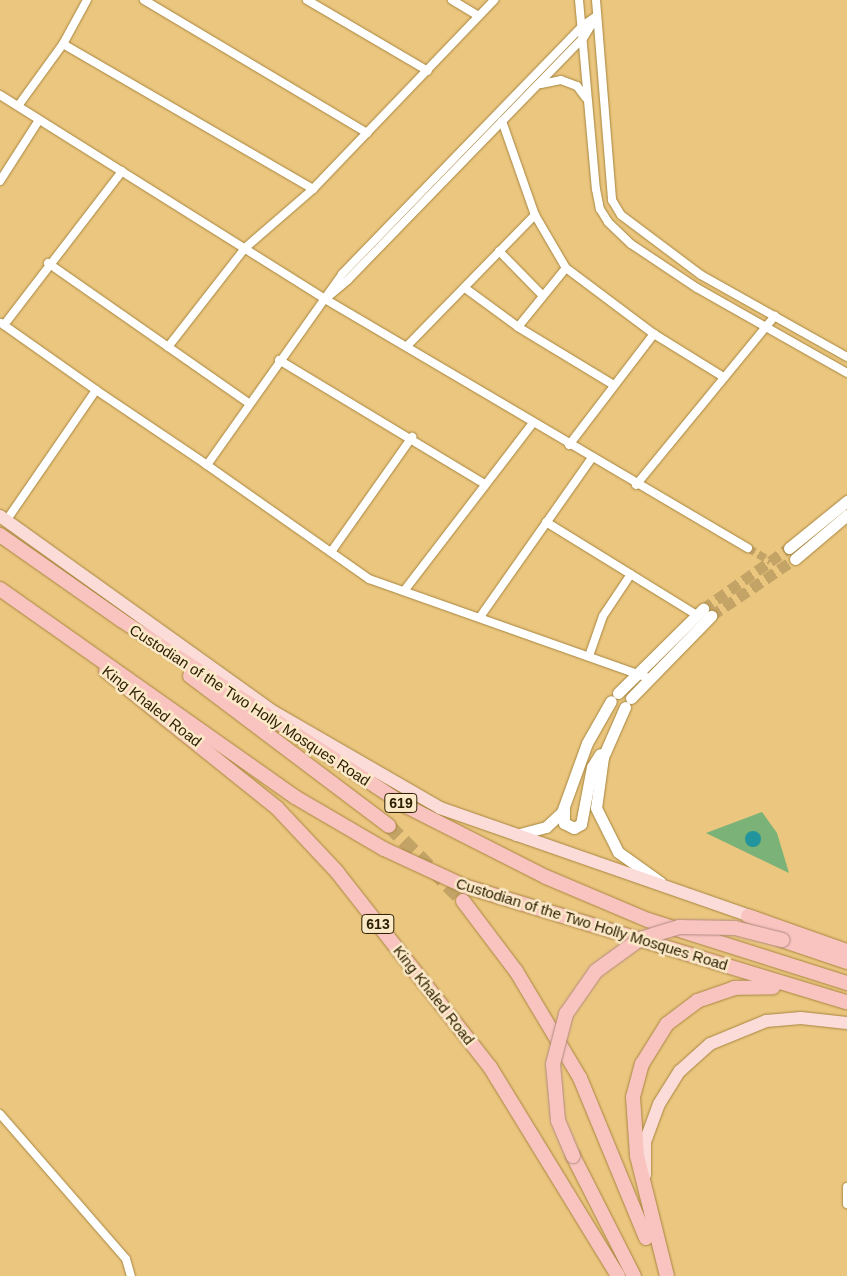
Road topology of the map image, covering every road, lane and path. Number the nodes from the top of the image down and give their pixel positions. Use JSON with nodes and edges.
{"nodes":[{"id":1,"x":87,"y":0,"type":"edge"},
{"id":2,"x":144,"y":0,"type":"edge"},
{"id":3,"x":307,"y":0,"type":"edge"},
{"id":4,"x":452,"y":0,"type":"edge"},
{"id":5,"x":494,"y":0,"type":"edge"},
{"id":6,"x":579,"y":0,"type":"edge"},
{"id":7,"x":596,"y":0,"type":"edge"},
{"id":8,"x":479,"y":16,"type":"junction"},
{"id":9,"x":597,"y":16,"type":"junction"},
{"id":10,"x":582,"y":26,"type":"junction"},
{"id":11,"x":583,"y":38,"type":"junction"},
{"id":12,"x":63,"y":44,"type":"junction"},
{"id":13,"x":428,"y":71,"type":"junction"},
{"id":14,"x":535,"y":87,"type":"junction"},
{"id":15,"x":0,"y":95,"type":"edge"},
{"id":16,"x":588,"y":104,"type":"junction"},
{"id":17,"x":18,"y":106,"type":"junction"},
{"id":18,"x":39,"y":120,"type":"junction"},
{"id":19,"x":502,"y":121,"type":"junction"},
{"id":20,"x":367,"y":133,"type":"junction"},
{"id":21,"x":122,"y":171,"type":"junction"},
{"id":22,"x":0,"y":181,"type":"edge"},
{"id":23,"x":313,"y":188,"type":"junction"},
{"id":24,"x":535,"y":215,"type":"junction"},
{"id":25,"x":245,"y":248,"type":"junction"},
{"id":26,"x":499,"y":251,"type":"junction"},
{"id":27,"x":48,"y":263,"type":"junction"},
{"id":28,"x":566,"y":268,"type":"junction"},
{"id":29,"x":465,"y":288,"type":"junction"},
{"id":30,"x":543,"y":296,"type":"junction"},
{"id":31,"x":325,"y":299,"type":"junction"},
{"id":32,"x":775,"y":316,"type":"junction"},
{"id":33,"x":2,"y":324,"type":"edge"},
{"id":34,"x":518,"y":326,"type":"junction"},
{"id":35,"x":765,"y":329,"type":"junction"},
{"id":36,"x":654,"y":334,"type":"junction"},
{"id":37,"x":408,"y":346,"type":"junction"},
{"id":38,"x":168,"y":347,"type":"junction"},
{"id":39,"x":847,"y":357,"type":"edge"},
{"id":40,"x":279,"y":360,"type":"junction"},
{"id":41,"x":847,"y":373,"type":"edge"},
{"id":42,"x":722,"y":376,"type":"junction"},
{"id":43,"x":612,"y":384,"type":"junction"},
{"id":44,"x":96,"y":390,"type":"junction"},
{"id":45,"x":249,"y":403,"type":"junction"},
{"id":46,"x":533,"y":423,"type":"junction"},
{"id":47,"x":412,"y":437,"type":"junction"},
{"id":48,"x":570,"y":445,"type":"junction"},
{"id":49,"x":591,"y":459,"type":"junction"},
{"id":50,"x":207,"y":465,"type":"junction"},
{"id":51,"x":483,"y":484,"type":"junction"},
{"id":52,"x":636,"y":485,"type":"junction"},
{"id":53,"x":847,"y":501,"type":"edge"},
{"id":54,"x":847,"y":515,"type":"edge"},
{"id":55,"x":3,"y":519,"type":"edge"},
{"id":56,"x":546,"y":522,"type":"junction"},
{"id":57,"x":0,"y":535,"type":"edge"},
{"id":58,"x":748,"y":548,"type":"tunnel mouth"},
{"id":59,"x":789,"y":548,"type":"tunnel mouth"},
{"id":60,"x":332,"y":552,"type":"junction"},
{"id":61,"x":795,"y":559,"type":"tunnel mouth"},
{"id":62,"x":632,"y":574,"type":"junction"},
{"id":63,"x":0,"y":589,"type":"edge"},
{"id":64,"x":404,"y":591,"type":"junction"},
{"id":65,"x":703,"y":613,"type":"junction"},
{"id":66,"x":480,"y":617,"type":"junction"},
{"id":67,"x":120,"y":620,"type":"junction"},
{"id":68,"x":65,"y":636,"type":"junction"},
{"id":69,"x":589,"y":656,"type":"junction"},
{"id":70,"x":637,"y":673,"type":"junction"},
{"id":71,"x":649,"y":678,"type":"junction"},
{"id":72,"x":609,"y":740,"type":"junction"},
{"id":73,"x":564,"y":809,"type":"junction"},
{"id":74,"x":389,"y":826,"type":"tunnel mouth"},
{"id":75,"x":504,"y":834,"type":"junction"},
{"id":76,"x":672,"y":890,"type":"junction"},
{"id":77,"x":463,"y":901,"type":"tunnel mouth"},
{"id":78,"x":748,"y":916,"type":"junction"},
{"id":79,"x":847,"y":945,"type":"edge"},
{"id":80,"x":847,"y":951,"type":"edge"},
{"id":81,"x":847,"y":962,"type":"edge"},
{"id":82,"x":847,"y":983,"type":"edge"},
{"id":83,"x":847,"y":1002,"type":"edge"},
{"id":84,"x":847,"y":1023,"type":"edge"},
{"id":85,"x":0,"y":1114,"type":"edge"},
{"id":86,"x":847,"y":1187,"type":"edge"},
{"id":87,"x":645,"y":1198,"type":"junction"},
{"id":88,"x":847,"y":1204,"type":"edge"},
{"id":89,"x":131,"y":1276,"type":"edge"},
{"id":90,"x":618,"y":1276,"type":"edge"},
{"id":91,"x":634,"y":1276,"type":"edge"},
{"id":92,"x":662,"y":1276,"type":"edge"},
{"id":93,"x":667,"y":1276,"type":"edge"}],
"edges":[{"from":1,"to":12,"type":"street"},
{"from":2,"to":20,"type":"street"},
{"from":3,"to":13,"type":"street"},
{"from":4,"to":8,"type":"street"},
{"from":5,"to":8,"type":"street"},
{"from":6,"to":10,"type":"street"},
{"from":7,"to":9,"type":"street"},
{"from":8,"to":13,"type":"street"},
{"from":9,"to":10,"type":"street"},
{"from":9,"to":11,"type":"street"},
{"from":9,"to":32,"type":"street"},
{"from":10,"to":11,"type":"street"},
{"from":10,"to":31,"type":"street"},
{"from":11,"to":14,"type":"street"},
{"from":11,"to":16,"type":"street"},
{"from":12,"to":17,"type":"street"},
{"from":12,"to":23,"type":"street"},
{"from":13,"to":20,"type":"street"},
{"from":14,"to":16,"type":"street"},
{"from":14,"to":19,"type":"street"},
{"from":15,"to":17,"type":"street"},
{"from":16,"to":35,"type":"street"},
{"from":17,"to":18,"type":"street"},
{"from":18,"to":21,"type":"street"},
{"from":18,"to":22,"type":"street"},
{"from":19,"to":24,"type":"street"},
{"from":19,"to":31,"type":"street"},
{"from":20,"to":23,"type":"street"},
{"from":21,"to":25,"type":"street"},
{"from":21,"to":27,"type":"street"},
{"from":23,"to":25,"type":"street"},
{"from":24,"to":26,"type":"street"},
{"from":24,"to":28,"type":"street"},
{"from":25,"to":31,"type":"street"},
{"from":25,"to":38,"type":"street"},
{"from":26,"to":29,"type":"street"},
{"from":26,"to":30,"type":"street"},
{"from":27,"to":33,"type":"street"},
{"from":27,"to":38,"type":"street"},
{"from":28,"to":30,"type":"street"},
{"from":28,"to":36,"type":"street"},
{"from":29,"to":34,"type":"street"},
{"from":29,"to":37,"type":"street"},
{"from":30,"to":34,"type":"street"},
{"from":31,"to":37,"type":"street"},
{"from":31,"to":40,"type":"street"},
{"from":32,"to":35,"type":"street"},
{"from":32,"to":39,"type":"street"},
{"from":33,"to":44,"type":"street"},
{"from":34,"to":43,"type":"street"},
{"from":35,"to":41,"type":"street"},
{"from":35,"to":42,"type":"street"},
{"from":36,"to":42,"type":"street"},
{"from":36,"to":43,"type":"street"},
{"from":37,"to":46,"type":"street"},
{"from":38,"to":45,"type":"street"},
{"from":40,"to":45,"type":"street"},
{"from":40,"to":47,"type":"street"},
{"from":42,"to":52,"type":"street"},
{"from":43,"to":48,"type":"street"},
{"from":44,"to":50,"type":"street"},
{"from":44,"to":55,"type":"street"},
{"from":45,"to":50,"type":"street"},
{"from":46,"to":48,"type":"street"},
{"from":46,"to":51,"type":"street"},
{"from":47,"to":51,"type":"street"},
{"from":47,"to":60,"type":"street"},
{"from":48,"to":49,"type":"street"},
{"from":49,"to":52,"type":"street"},
{"from":49,"to":56,"type":"street"},
{"from":50,"to":60,"type":"street"},
{"from":51,"to":64,"type":"street"},
{"from":52,"to":58,"type":"street"},
{"from":53,"to":59,"type":"main road"},
{"from":54,"to":61,"type":"main road"},
{"from":55,"to":75,"type":"main road"},
{"from":56,"to":62,"type":"street"},
{"from":56,"to":66,"type":"street"},
{"from":57,"to":67,"type":"highway","name":"Custodian of the Two Holly Mosques Road","number":"619"},
{"from":60,"to":64,"type":"street"},
{"from":62,"to":65,"type":"street"},
{"from":62,"to":69,"type":"street"},
{"from":63,"to":68,"type":"highway","name":"Custodian of the Two Holly Mosques Road"},
{"from":64,"to":66,"type":"street"},
{"from":65,"to":70,"type":"main road"},
{"from":65,"to":71,"type":"main road"},
{"from":66,"to":69,"type":"street"},
{"from":67,"to":74,"type":"highway"},
{"from":67,"to":82,"type":"highway","name":"Custodian of the Two Holly Mosques Road","number":"619"},
{"from":68,"to":83,"type":"highway","name":"Custodian of the Two Holly Mosques Road"},
{"from":68,"to":90,"type":"highway","name":"King Khaled Road","number":"613"},
{"from":69,"to":70,"type":"street"},
{"from":70,"to":71,"type":"street"},
{"from":70,"to":73,"type":"main road"},
{"from":71,"to":72,"type":"main road"},
{"from":72,"to":73,"type":"main road"},
{"from":72,"to":76,"type":"main road"},
{"from":73,"to":75,"type":"main road"},
{"from":75,"to":76,"type":"main road"},
{"from":76,"to":78,"type":"main road"},
{"from":77,"to":92,"type":"highway"},
{"from":78,"to":79,"type":"main road"},
{"from":78,"to":80,"type":"highway"},
{"from":81,"to":91,"type":"highway","bridge":true},
{"from":83,"to":87,"type":"highway"},
{"from":84,"to":87,"type":"main road"},
{"from":85,"to":89,"type":"street"},
{"from":86,"to":88,"type":"street"},
{"from":87,"to":93,"type":"highway"}]}
